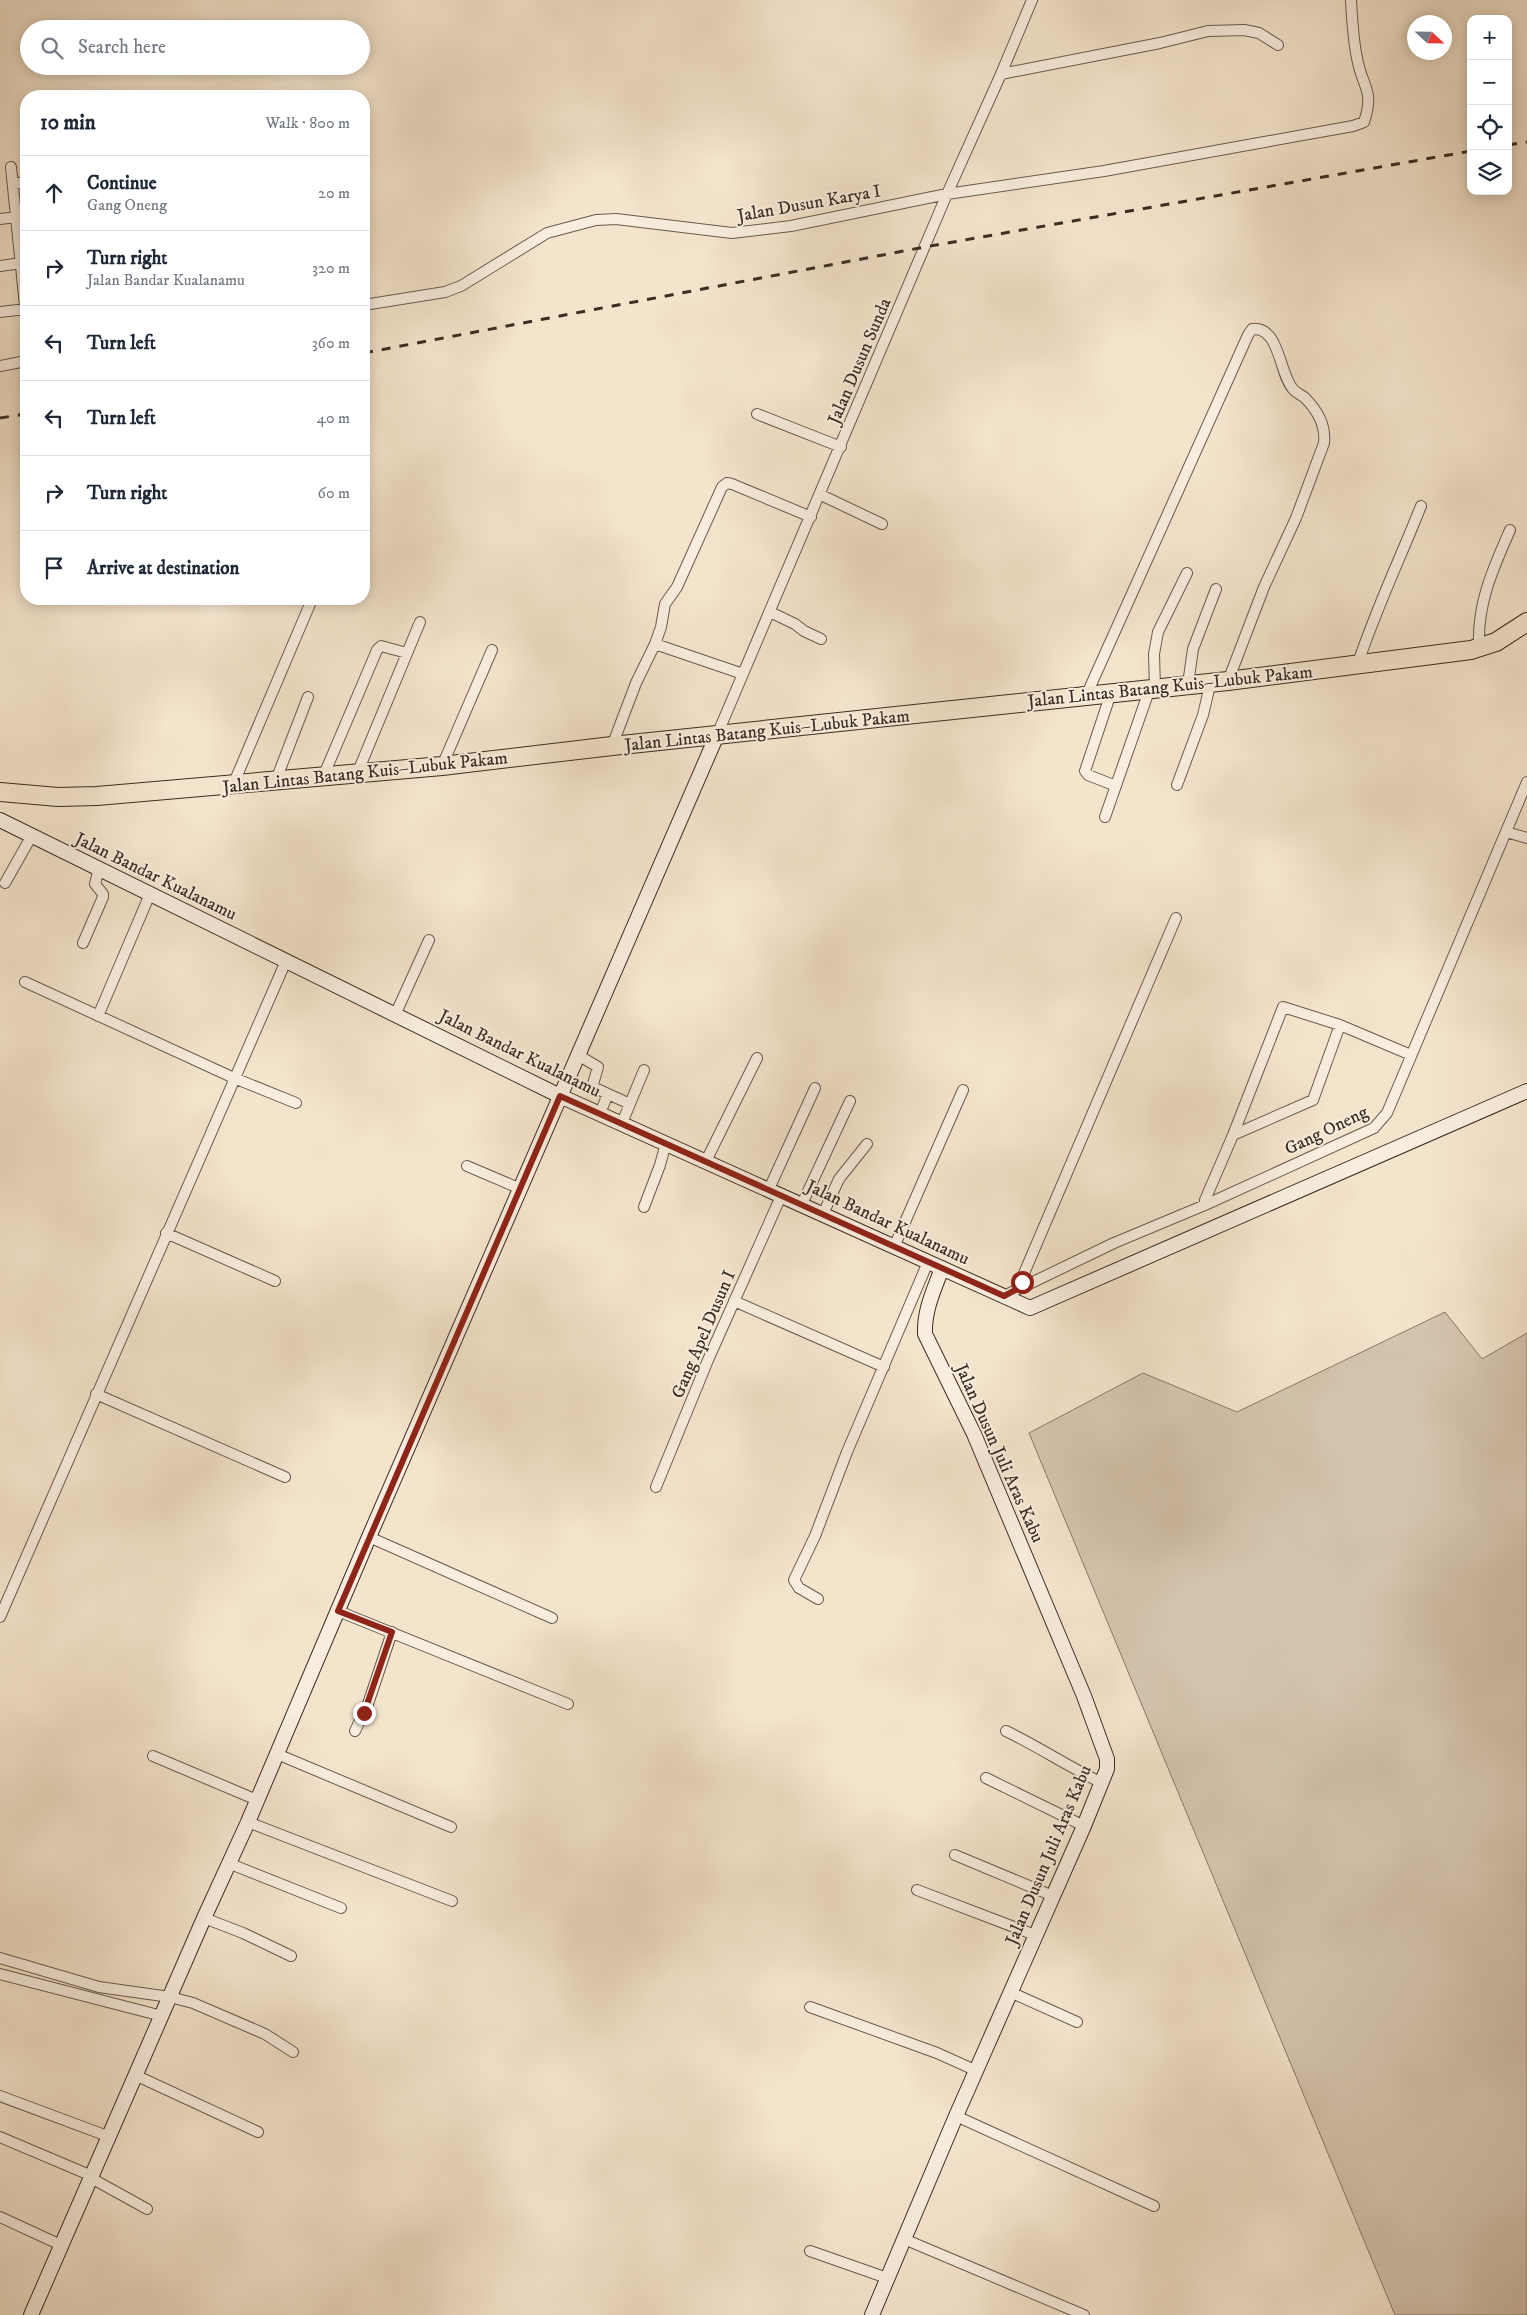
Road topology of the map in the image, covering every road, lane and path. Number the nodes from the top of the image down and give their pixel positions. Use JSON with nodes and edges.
{"nodes":[{"id":1,"x":1032,"y":0,"type":"edge"},
{"id":2,"x":1351,"y":0,"type":"edge"},
{"id":3,"x":1278,"y":45,"type":"dead end"},
{"id":4,"x":1001,"y":74,"type":"junction"},
{"id":5,"x":8,"y":170,"type":"edge"},
{"id":6,"x":20,"y":183,"type":"edge"},
{"id":7,"x":13,"y":184,"type":"junction"},
{"id":8,"x":947,"y":194,"type":"junction"},
{"id":9,"x":16,"y":217,"type":"junction"},
{"id":10,"x":0,"y":219,"type":"edge"},
{"id":11,"x":20,"y":226,"type":"edge"},
{"id":12,"x":20,"y":264,"type":"edge"},
{"id":13,"x":0,"y":266,"type":"edge"},
{"id":14,"x":370,"y":303,"type":"edge"},
{"id":15,"x":20,"y":310,"type":"edge"},
{"id":16,"x":0,"y":312,"type":"edge"},
{"id":17,"x":20,"y":363,"type":"edge"},
{"id":18,"x":0,"y":366,"type":"edge"},
{"id":19,"x":757,"y":414,"type":"dead end"},
{"id":20,"x":841,"y":448,"type":"junction"},
{"id":21,"x":821,"y":495,"type":"junction"},
{"id":22,"x":1422,"y":506,"type":"dead end"},
{"id":23,"x":811,"y":517,"type":"junction"},
{"id":24,"x":882,"y":524,"type":"dead end"},
{"id":25,"x":1510,"y":530,"type":"dead end"},
{"id":26,"x":1187,"y":574,"type":"dead end"},
{"id":27,"x":1216,"y":589,"type":"dead end"},
{"id":28,"x":310,"y":605,"type":"edge"},
{"id":29,"x":770,"y":612,"type":"junction"},
{"id":30,"x":420,"y":622,"type":"dead end"},
{"id":31,"x":1527,"y":622,"type":"edge"},
{"id":32,"x":821,"y":639,"type":"dead end"},
{"id":33,"x":655,"y":644,"type":"junction"},
{"id":34,"x":1479,"y":647,"type":"junction"},
{"id":35,"x":492,"y":650,"type":"dead end"},
{"id":36,"x":407,"y":653,"type":"junction"},
{"id":37,"x":1357,"y":666,"type":"junction"},
{"id":38,"x":743,"y":674,"type":"junction"},
{"id":39,"x":1228,"y":681,"type":"junction"},
{"id":40,"x":1211,"y":682,"type":"junction"},
{"id":41,"x":1188,"y":684,"type":"junction"},
{"id":42,"x":1152,"y":688,"type":"junction"},
{"id":43,"x":1111,"y":693,"type":"junction"},
{"id":44,"x":1086,"y":696,"type":"junction"},
{"id":45,"x":308,"y":697,"type":"dead end"},
{"id":46,"x":717,"y":735,"type":"junction"},
{"id":47,"x":612,"y":746,"type":"junction"},
{"id":48,"x":442,"y":766,"type":"junction"},
{"id":49,"x":357,"y":774,"type":"junction"},
{"id":50,"x":323,"y":778,"type":"junction"},
{"id":51,"x":276,"y":780,"type":"junction"},
{"id":52,"x":1527,"y":782,"type":"edge"},
{"id":53,"x":233,"y":785,"type":"junction"},
{"id":54,"x":1178,"y":785,"type":"dead end"},
{"id":55,"x":1116,"y":786,"type":"junction"},
{"id":56,"x":0,"y":792,"type":"edge"},
{"id":57,"x":1105,"y":817,"type":"dead end"},
{"id":58,"x":0,"y":820,"type":"edge"},
{"id":59,"x":1506,"y":832,"type":"junction"},
{"id":60,"x":31,"y":837,"type":"junction"},
{"id":61,"x":1527,"y":838,"type":"edge"},
{"id":62,"x":99,"y":868,"type":"junction"},
{"id":63,"x":5,"y":883,"type":"dead end"},
{"id":64,"x":150,"y":894,"type":"junction"},
{"id":65,"x":1176,"y":918,"type":"dead end"},
{"id":66,"x":429,"y":940,"type":"dead end"},
{"id":67,"x":83,"y":943,"type":"dead end"},
{"id":68,"x":286,"y":961,"type":"junction"},
{"id":69,"x":25,"y":982,"type":"dead end"},
{"id":70,"x":396,"y":1014,"type":"junction"},
{"id":71,"x":98,"y":1016,"type":"junction"},
{"id":72,"x":1340,"y":1025,"type":"junction"},
{"id":73,"x":578,"y":1055,"type":"junction"},
{"id":74,"x":1411,"y":1055,"type":"junction"},
{"id":75,"x":757,"y":1058,"type":"dead end"},
{"id":76,"x":644,"y":1070,"type":"dead end"},
{"id":77,"x":234,"y":1078,"type":"junction"},
{"id":78,"x":815,"y":1088,"type":"dead end"},
{"id":79,"x":963,"y":1090,"type":"dead end"},
{"id":80,"x":1527,"y":1091,"type":"edge"},
{"id":81,"x":608,"y":1094,"type":"junction"},
{"id":82,"x":560,"y":1096,"type":"junction"},
{"id":83,"x":850,"y":1101,"type":"dead end"},
{"id":84,"x":296,"y":1103,"type":"dead end"},
{"id":85,"x":630,"y":1104,"type":"junction"},
{"id":86,"x":600,"y":1113,"type":"junction"},
{"id":87,"x":622,"y":1123,"type":"junction"},
{"id":88,"x":1233,"y":1135,"type":"junction"},
{"id":89,"x":666,"y":1143,"type":"junction"},
{"id":90,"x":867,"y":1144,"type":"dead end"},
{"id":91,"x":706,"y":1161,"type":"junction"},
{"id":92,"x":467,"y":1166,"type":"dead end"},
{"id":93,"x":521,"y":1189,"type":"junction"},
{"id":94,"x":775,"y":1192,"type":"junction"},
{"id":95,"x":802,"y":1204,"type":"junction"},
{"id":96,"x":1205,"y":1205,"type":"junction"},
{"id":97,"x":644,"y":1207,"type":"dead end"},
{"id":98,"x":823,"y":1214,"type":"junction"},
{"id":99,"x":166,"y":1233,"type":"junction"},
{"id":100,"x":894,"y":1247,"type":"junction"},
{"id":101,"x":928,"y":1262,"type":"junction"},
{"id":102,"x":942,"y":1268,"type":"junction"},
{"id":103,"x":275,"y":1281,"type":"dead end"},
{"id":104,"x":1023,"y":1286,"type":"junction"},
{"id":105,"x":915,"y":1296,"type":"junction"},
{"id":106,"x":1004,"y":1296,"type":"junction"},
{"id":107,"x":734,"y":1301,"type":"junction"},
{"id":108,"x":929,"y":1302,"type":"junction"},
{"id":109,"x":884,"y":1367,"type":"junction"},
{"id":110,"x":96,"y":1394,"type":"junction"},
{"id":111,"x":285,"y":1477,"type":"dead end"},
{"id":112,"x":656,"y":1487,"type":"dead end"},
{"id":113,"x":369,"y":1537,"type":"junction"},
{"id":114,"x":818,"y":1599,"type":"dead end"},
{"id":115,"x":338,"y":1611,"type":"junction"},
{"id":116,"x":0,"y":1616,"type":"edge"},
{"id":117,"x":552,"y":1618,"type":"dead end"},
{"id":118,"x":392,"y":1632,"type":"junction"},
{"id":119,"x":568,"y":1704,"type":"dead end"},
{"id":120,"x":355,"y":1731,"type":"dead end"},
{"id":121,"x":1006,"y":1731,"type":"dead end"},
{"id":122,"x":277,"y":1754,"type":"junction"},
{"id":123,"x":153,"y":1756,"type":"dead end"},
{"id":124,"x":986,"y":1778,"type":"dead end"},
{"id":125,"x":1102,"y":1783,"type":"junction"},
{"id":126,"x":257,"y":1800,"type":"junction"},
{"id":127,"x":248,"y":1822,"type":"junction"},
{"id":128,"x":1084,"y":1826,"type":"junction"},
{"id":129,"x":450,"y":1827,"type":"dead end"},
{"id":130,"x":955,"y":1855,"type":"dead end"},
{"id":131,"x":228,"y":1863,"type":"junction"},
{"id":132,"x":917,"y":1890,"type":"dead end"},
{"id":133,"x":1053,"y":1896,"type":"junction"},
{"id":134,"x":452,"y":1901,"type":"dead end"},
{"id":135,"x":341,"y":1908,"type":"dead end"},
{"id":136,"x":204,"y":1918,"type":"junction"},
{"id":137,"x":1035,"y":1935,"type":"junction"},
{"id":138,"x":292,"y":1956,"type":"dead end"},
{"id":139,"x":0,"y":1958,"type":"edge"},
{"id":140,"x":0,"y":1974,"type":"edge"},
{"id":141,"x":1010,"y":1992,"type":"junction"},
{"id":142,"x":170,"y":1997,"type":"junction"},
{"id":143,"x":810,"y":2007,"type":"dead end"},
{"id":144,"x":162,"y":2016,"type":"junction"},
{"id":145,"x":1077,"y":2022,"type":"dead end"},
{"id":146,"x":293,"y":2052,"type":"dead end"},
{"id":147,"x":977,"y":2071,"type":"junction"},
{"id":148,"x":135,"y":2075,"type":"junction"},
{"id":149,"x":0,"y":2096,"type":"edge"},
{"id":150,"x":956,"y":2116,"type":"junction"},
{"id":151,"x":258,"y":2132,"type":"dead end"},
{"id":152,"x":0,"y":2137,"type":"edge"},
{"id":153,"x":110,"y":2137,"type":"junction"},
{"id":154,"x":92,"y":2177,"type":"junction"},
{"id":155,"x":1154,"y":2206,"type":"dead end"},
{"id":156,"x":147,"y":2209,"type":"dead end"},
{"id":157,"x":0,"y":2217,"type":"edge"},
{"id":158,"x":904,"y":2239,"type":"junction"},
{"id":159,"x":63,"y":2246,"type":"junction"},
{"id":160,"x":810,"y":2251,"type":"dead end"},
{"id":161,"x":887,"y":2278,"type":"junction"},
{"id":162,"x":31,"y":2315,"type":"edge"},
{"id":163,"x":872,"y":2315,"type":"edge"},
{"id":164,"x":1084,"y":2315,"type":"edge"}],
"edges":[{"from":1,"to":4,"type":"street","name":"Jalan Dusun Sunda"},
{"from":2,"to":8,"type":"street","name":"Jalan Dusun Karya I"},
{"from":3,"to":4,"type":"street"},
{"from":4,"to":8,"type":"street","name":"Jalan Dusun Sunda"},
{"from":5,"to":7,"type":"street"},
{"from":6,"to":7,"type":"street"},
{"from":7,"to":9,"type":"street"},
{"from":8,"to":14,"type":"street","name":"Jalan Dusun Karya I"},
{"from":8,"to":20,"type":"street","name":"Jalan Dusun Sunda"},
{"from":9,"to":10,"type":"street"},
{"from":9,"to":11,"type":"street"},
{"from":12,"to":13,"type":"street"},
{"from":15,"to":16,"type":"street"},
{"from":17,"to":18,"type":"street"},
{"from":19,"to":20,"type":"street"},
{"from":20,"to":21,"type":"street","name":"Jalan Dusun Sunda"},
{"from":21,"to":23,"type":"street","name":"Jalan Dusun Sunda"},
{"from":21,"to":24,"type":"street"},
{"from":22,"to":37,"type":"street"},
{"from":23,"to":29,"type":"street","name":"Jalan Dusun Sunda"},
{"from":23,"to":33,"type":"street"},
{"from":25,"to":34,"type":"street"},
{"from":26,"to":42,"type":"street"},
{"from":27,"to":41,"type":"street"},
{"from":28,"to":53,"type":"street"},
{"from":29,"to":32,"type":"street"},
{"from":29,"to":38,"type":"street","name":"Jalan Dusun Sunda"},
{"from":30,"to":36,"type":"street"},
{"from":31,"to":34,"type":"highway","name":"Jalan Lintas Batang Kuis–Lubuk Pakam"},
{"from":33,"to":38,"type":"street"},
{"from":33,"to":47,"type":"street"},
{"from":34,"to":37,"type":"highway","name":"Jalan Lintas Batang Kuis–Lubuk Pakam"},
{"from":35,"to":48,"type":"street"},
{"from":36,"to":49,"type":"street"},
{"from":36,"to":50,"type":"street"},
{"from":37,"to":39,"type":"highway","name":"Jalan Lintas Batang Kuis–Lubuk Pakam"},
{"from":38,"to":46,"type":"street","name":"Jalan Dusun Sunda"},
{"from":39,"to":40,"type":"highway","name":"Jalan Lintas Batang Kuis–Lubuk Pakam"},
{"from":39,"to":44,"type":"street"},
{"from":40,"to":41,"type":"highway","name":"Jalan Lintas Batang Kuis–Lubuk Pakam"},
{"from":40,"to":54,"type":"street"},
{"from":41,"to":42,"type":"highway","name":"Jalan Lintas Batang Kuis–Lubuk Pakam"},
{"from":42,"to":43,"type":"highway","name":"Jalan Lintas Batang Kuis–Lubuk Pakam"},
{"from":42,"to":55,"type":"street"},
{"from":43,"to":44,"type":"highway","name":"Jalan Lintas Batang Kuis–Lubuk Pakam"},
{"from":43,"to":55,"type":"street"},
{"from":44,"to":46,"type":"highway","name":"Jalan Lintas Batang Kuis–Lubuk Pakam"},
{"from":45,"to":51,"type":"street"},
{"from":46,"to":47,"type":"highway","name":"Jalan Lintas Batang Kuis–Lubuk Pakam"},
{"from":46,"to":73,"type":"street"},
{"from":47,"to":48,"type":"highway","name":"Jalan Lintas Batang Kuis–Lubuk Pakam"},
{"from":48,"to":49,"type":"highway","name":"Jalan Lintas Batang Kuis–Lubuk Pakam"},
{"from":49,"to":50,"type":"highway","name":"Jalan Lintas Batang Kuis–Lubuk Pakam"},
{"from":50,"to":51,"type":"highway","name":"Jalan Lintas Batang Kuis–Lubuk Pakam"},
{"from":51,"to":53,"type":"highway","name":"Jalan Lintas Batang Kuis–Lubuk Pakam"},
{"from":52,"to":59,"type":"street","name":"Gang Oneng"},
{"from":53,"to":56,"type":"highway","name":"Jalan Lintas Batang Kuis–Lubuk Pakam"},
{"from":55,"to":57,"type":"street"},
{"from":58,"to":60,"type":"street","name":"Jalan Bandar Kualanamu"},
{"from":59,"to":61,"type":"street"},
{"from":59,"to":74,"type":"street","name":"Gang Oneng"},
{"from":60,"to":62,"type":"street","name":"Jalan Bandar Kualanamu"},
{"from":60,"to":63,"type":"street"},
{"from":62,"to":64,"type":"street","name":"Jalan Bandar Kualanamu"},
{"from":62,"to":67,"type":"street"},
{"from":64,"to":68,"type":"street","name":"Jalan Bandar Kualanamu"},
{"from":64,"to":71,"type":"street"},
{"from":65,"to":104,"type":"street"},
{"from":66,"to":70,"type":"street"},
{"from":68,"to":70,"type":"street","name":"Jalan Bandar Kualanamu"},
{"from":68,"to":77,"type":"street"},
{"from":69,"to":71,"type":"street"},
{"from":70,"to":82,"type":"street","name":"Jalan Bandar Kualanamu"},
{"from":71,"to":77,"type":"street"},
{"from":72,"to":74,"type":"street"},
{"from":72,"to":88,"type":"street"},
{"from":72,"to":88,"type":"street"},
{"from":73,"to":81,"type":"street"},
{"from":73,"to":82,"type":"street"},
{"from":74,"to":96,"type":"street","name":"Gang Oneng"},
{"from":75,"to":91,"type":"street"},
{"from":76,"to":85,"type":"street"},
{"from":77,"to":84,"type":"street"},
{"from":77,"to":99,"type":"street"},
{"from":78,"to":94,"type":"street","name":"Gang Apel Dusun I"},
{"from":79,"to":100,"type":"street"},
{"from":80,"to":106,"type":"street","name":"Jalan Bandar Kualanamu"},
{"from":81,"to":85,"type":"street"},
{"from":81,"to":86,"type":"street"},
{"from":82,"to":86,"type":"street","name":"Jalan Bandar Kualanamu"},
{"from":82,"to":93,"type":"street"},
{"from":83,"to":95,"type":"street"},
{"from":85,"to":87,"type":"street"},
{"from":86,"to":87,"type":"street","name":"Jalan Bandar Kualanamu"},
{"from":87,"to":89,"type":"street","name":"Jalan Bandar Kualanamu"},
{"from":88,"to":96,"type":"street"},
{"from":89,"to":91,"type":"street","name":"Jalan Bandar Kualanamu"},
{"from":89,"to":97,"type":"street"},
{"from":90,"to":98,"type":"street"},
{"from":91,"to":94,"type":"street","name":"Jalan Bandar Kualanamu"},
{"from":92,"to":93,"type":"street"},
{"from":93,"to":113,"type":"street"},
{"from":94,"to":95,"type":"street","name":"Jalan Bandar Kualanamu"},
{"from":94,"to":107,"type":"street","name":"Gang Apel Dusun I"},
{"from":95,"to":98,"type":"street","name":"Jalan Bandar Kualanamu"},
{"from":96,"to":104,"type":"street","name":"Gang Oneng"},
{"from":98,"to":100,"type":"street","name":"Jalan Bandar Kualanamu"},
{"from":99,"to":103,"type":"street"},
{"from":99,"to":110,"type":"street"},
{"from":100,"to":101,"type":"street","name":"Jalan Bandar Kualanamu"},
{"from":101,"to":102,"type":"street","name":"Jalan Bandar Kualanamu"},
{"from":101,"to":105,"type":"street"},
{"from":102,"to":106,"type":"street","name":"Jalan Bandar Kualanamu"},
{"from":102,"to":108,"type":"street","name":"Jalan Dusun Juli Aras Kabu"},
{"from":104,"to":106,"type":"street","name":"Gang Oneng"},
{"from":105,"to":108,"type":"street"},
{"from":105,"to":109,"type":"street"},
{"from":107,"to":109,"type":"street"},
{"from":107,"to":112,"type":"street","name":"Gang Apel Dusun I"},
{"from":108,"to":125,"type":"street","name":"Jalan Dusun Juli Aras Kabu"},
{"from":109,"to":114,"type":"street"},
{"from":110,"to":111,"type":"street"},
{"from":110,"to":116,"type":"street"},
{"from":113,"to":115,"type":"street"},
{"from":113,"to":117,"type":"street"},
{"from":115,"to":118,"type":"street"},
{"from":115,"to":122,"type":"street"},
{"from":118,"to":119,"type":"street"},
{"from":118,"to":120,"type":"street"},
{"from":121,"to":125,"type":"street"},
{"from":122,"to":126,"type":"street"},
{"from":122,"to":129,"type":"street"},
{"from":123,"to":126,"type":"street"},
{"from":124,"to":128,"type":"street"},
{"from":125,"to":128,"type":"street","name":"Jalan Dusun Juli Aras Kabu"},
{"from":126,"to":127,"type":"street"},
{"from":127,"to":131,"type":"street"},
{"from":127,"to":134,"type":"street"},
{"from":128,"to":133,"type":"street","name":"Jalan Dusun Juli Aras Kabu"},
{"from":130,"to":133,"type":"street"},
{"from":131,"to":135,"type":"street"},
{"from":131,"to":136,"type":"street"},
{"from":132,"to":137,"type":"street"},
{"from":133,"to":137,"type":"street","name":"Jalan Dusun Juli Aras Kabu"},
{"from":136,"to":138,"type":"street"},
{"from":136,"to":142,"type":"street"},
{"from":137,"to":141,"type":"street","name":"Jalan Dusun Juli Aras Kabu"},
{"from":139,"to":142,"type":"street"},
{"from":140,"to":144,"type":"street"},
{"from":141,"to":145,"type":"street"},
{"from":141,"to":147,"type":"street","name":"Jalan Dusun Juli Aras Kabu"},
{"from":142,"to":144,"type":"street"},
{"from":142,"to":146,"type":"street"},
{"from":143,"to":147,"type":"street"},
{"from":144,"to":148,"type":"street"},
{"from":147,"to":150,"type":"street","name":"Jalan Dusun Juli Aras Kabu"},
{"from":148,"to":151,"type":"street"},
{"from":148,"to":153,"type":"street"},
{"from":149,"to":153,"type":"street"},
{"from":150,"to":155,"type":"street"},
{"from":150,"to":158,"type":"street","name":"Jalan Dusun Juli Aras Kabu"},
{"from":152,"to":154,"type":"street"},
{"from":153,"to":154,"type":"street"},
{"from":154,"to":156,"type":"street"},
{"from":154,"to":159,"type":"street"},
{"from":157,"to":159,"type":"street"},
{"from":158,"to":161,"type":"street","name":"Jalan Dusun Juli Aras Kabu"},
{"from":158,"to":164,"type":"street"},
{"from":159,"to":162,"type":"street"},
{"from":160,"to":161,"type":"street"},
{"from":161,"to":163,"type":"street","name":"Jalan Dusun Juli Aras Kabu"}]}
